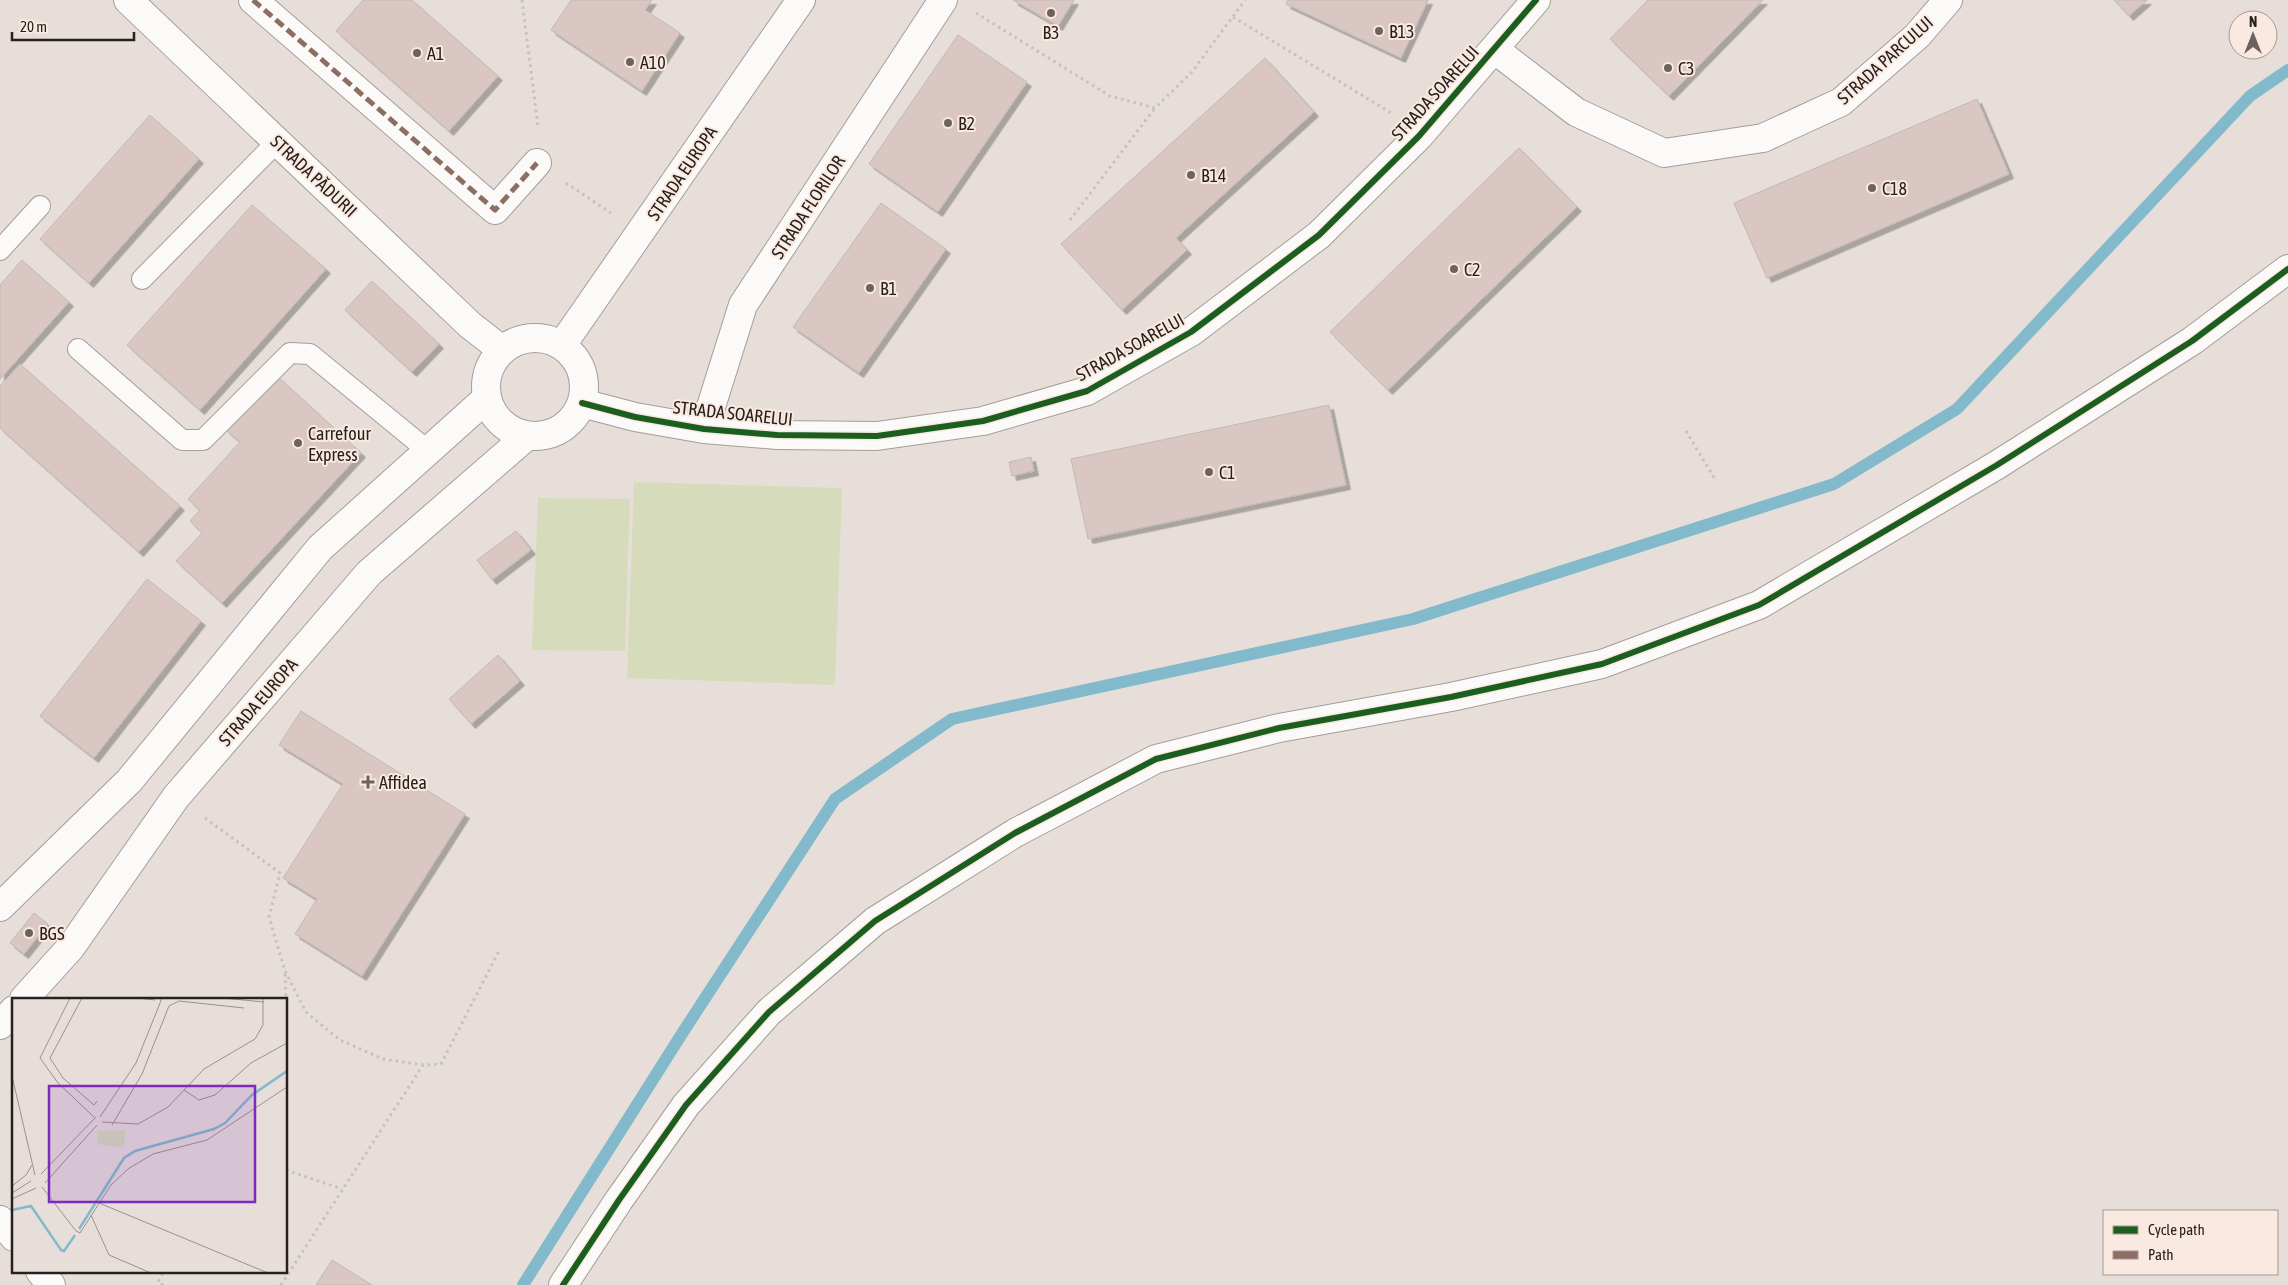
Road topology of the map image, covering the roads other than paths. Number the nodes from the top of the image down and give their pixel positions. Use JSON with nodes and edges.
{"nodes":[{"id":1,"x":128,"y":0,"type":"edge"},
{"id":2,"x":253,"y":0,"type":"edge"},
{"id":3,"x":800,"y":0,"type":"edge"},
{"id":4,"x":943,"y":0,"type":"edge"},
{"id":5,"x":1536,"y":0,"type":"edge"},
{"id":6,"x":1948,"y":0,"type":"edge"},
{"id":7,"x":1494,"y":49,"type":"junction"},
{"id":8,"x":277,"y":142,"type":"junction"},
{"id":9,"x":537,"y":163,"type":"dead end"},
{"id":10,"x":40,"y":206,"type":"dead end"},
{"id":11,"x":0,"y":250,"type":"edge"},
{"id":12,"x":2288,"y":269,"type":"edge"},
{"id":13,"x":142,"y":279,"type":"dead end"},
{"id":14,"x":562,"y":345,"type":"junction"},
{"id":15,"x":78,"y":349,"type":"dead end"},
{"id":16,"x":502,"y":350,"type":"junction"},
{"id":17,"x":487,"y":398,"type":"junction"},
{"id":18,"x":582,"y":403,"type":"junction"},
{"id":19,"x":704,"y":429,"type":"junction"},
{"id":20,"x":526,"y":436,"type":"junction"},
{"id":21,"x":428,"y":450,"type":"junction"},
{"id":22,"x":0,"y":907,"type":"edge"},
{"id":23,"x":25,"y":998,"type":"edge"},
{"id":24,"x":12,"y":1012,"type":"edge"},
{"id":25,"x":0,"y":1025,"type":"edge"},
{"id":26,"x":0,"y":1220,"type":"edge"},
{"id":27,"x":12,"y":1235,"type":"edge"},
{"id":28,"x":41,"y":1272,"type":"edge"},
{"id":29,"x":51,"y":1285,"type":"edge"},
{"id":30,"x":563,"y":1285,"type":"edge"}],
"edges":[{"from":1,"to":8,"type":"street","name":"STRADA PĂDURII"},
{"from":2,"to":9,"type":"street"},
{"from":3,"to":14,"type":"street","name":"STRADA EUROPA"},
{"from":4,"to":19,"type":"street","name":"STRADA FLORILOR"},
{"from":5,"to":7,"type":"street","name":"STRADA SOARELUI"},
{"from":6,"to":7,"type":"street","name":"STRADA PARCULUI"},
{"from":7,"to":19,"type":"street","name":"STRADA SOARELUI"},
{"from":8,"to":13,"type":"lane"},
{"from":8,"to":16,"type":"street","name":"STRADA PĂDURII"},
{"from":10,"to":11,"type":"lane"},
{"from":12,"to":30,"type":"street"},
{"from":14,"to":16,"type":"street"},
{"from":14,"to":18,"type":"street"},
{"from":15,"to":21,"type":"lane"},
{"from":16,"to":17,"type":"street"},
{"from":17,"to":20,"type":"street"},
{"from":17,"to":21,"type":"street"},
{"from":18,"to":19,"type":"street","name":"STRADA SOARELUI"},
{"from":18,"to":20,"type":"street"},
{"from":20,"to":23,"type":"street","name":"STRADA EUROPA"},
{"from":21,"to":22,"type":"street"},
{"from":24,"to":25,"type":"street"},
{"from":26,"to":27,"type":"street"},
{"from":28,"to":29,"type":"street"}]}
